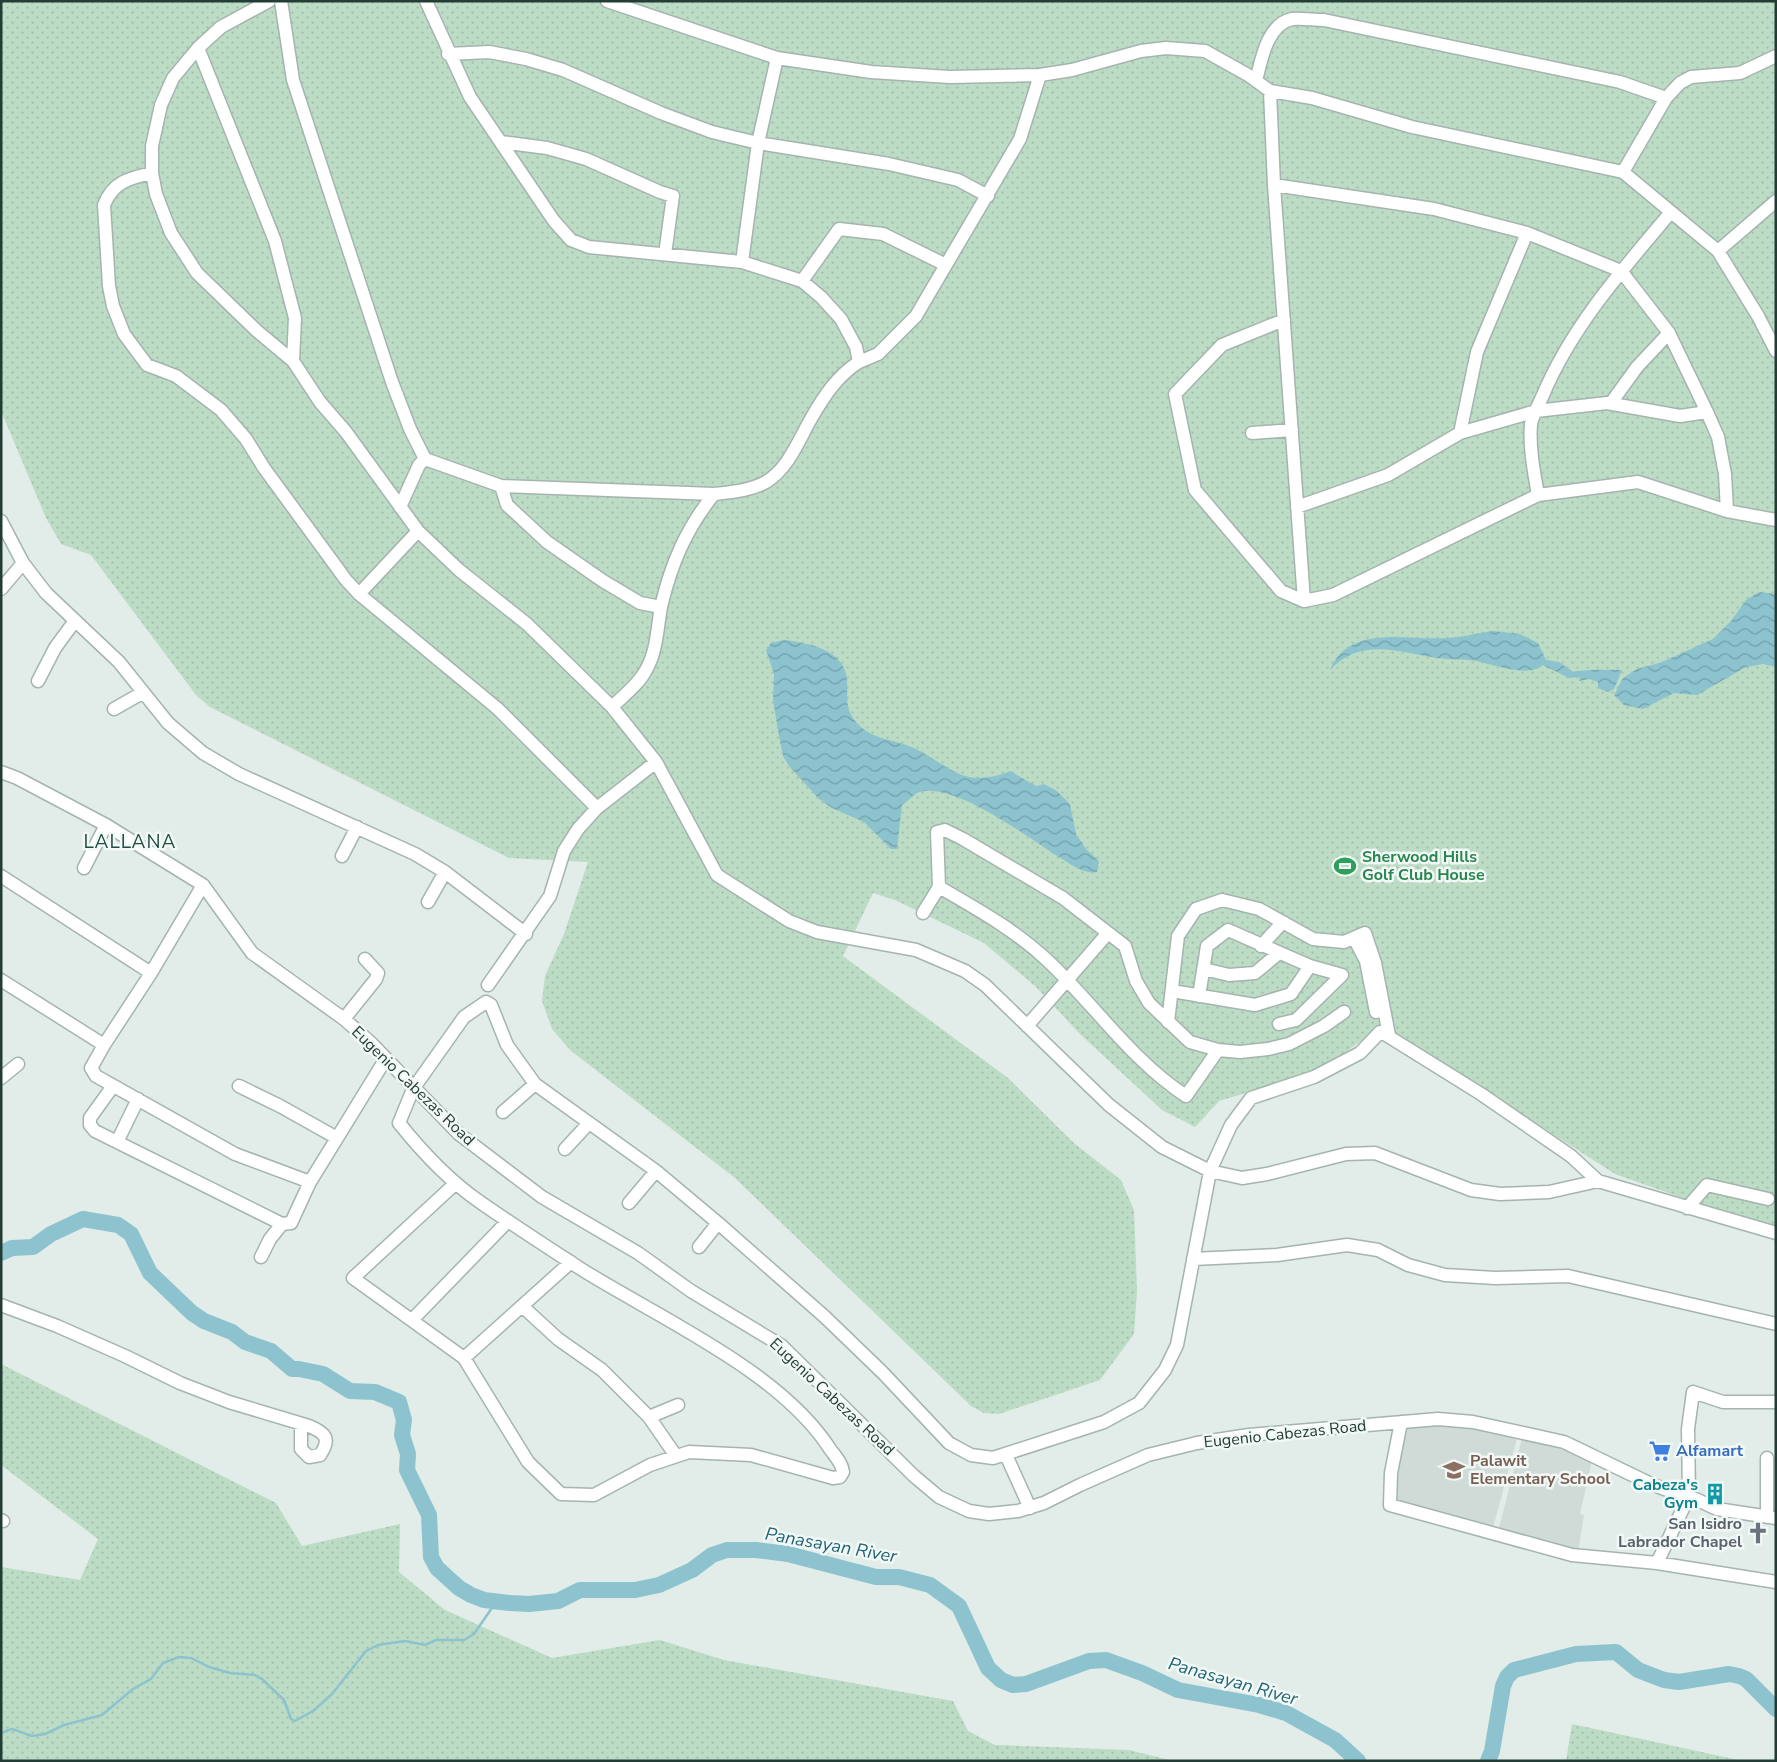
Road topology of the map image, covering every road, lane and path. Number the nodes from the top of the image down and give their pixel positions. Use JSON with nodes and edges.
{"nodes":[{"id":1,"x":269,"y":1,"type":"edge"},
{"id":2,"x":281,"y":1,"type":"edge"},
{"id":3,"x":426,"y":1,"type":"edge"},
{"id":4,"x":606,"y":1,"type":"edge"},
{"id":5,"x":198,"y":48,"type":"junction"},
{"id":6,"x":448,"y":54,"type":"junction"},
{"id":7,"x":1776,"y":56,"type":"edge"},
{"id":8,"x":777,"y":58,"type":"junction"},
{"id":9,"x":1040,"y":75,"type":"junction"},
{"id":10,"x":1256,"y":81,"type":"junction"},
{"id":11,"x":1270,"y":90,"type":"junction"},
{"id":12,"x":1666,"y":98,"type":"junction"},
{"id":13,"x":501,"y":142,"type":"junction"},
{"id":14,"x":758,"y":143,"type":"junction"},
{"id":15,"x":1623,"y":172,"type":"junction"},
{"id":16,"x":152,"y":173,"type":"junction"},
{"id":17,"x":1274,"y":184,"type":"junction"},
{"id":18,"x":988,"y":196,"type":"junction"},
{"id":19,"x":1776,"y":202,"type":"edge"},
{"id":20,"x":1670,"y":212,"type":"junction"},
{"id":21,"x":1527,"y":233,"type":"junction"},
{"id":22,"x":1718,"y":251,"type":"junction"},
{"id":23,"x":665,"y":254,"type":"junction"},
{"id":24,"x":742,"y":262,"type":"junction"},
{"id":25,"x":946,"y":265,"type":"junction"},
{"id":26,"x":1621,"y":271,"type":"junction"},
{"id":27,"x":802,"y":281,"type":"junction"},
{"id":28,"x":1284,"y":320,"type":"junction"},
{"id":29,"x":1669,"y":333,"type":"junction"},
{"id":30,"x":1776,"y":351,"type":"edge"},
{"id":31,"x":292,"y":361,"type":"junction"},
{"id":32,"x":859,"y":362,"type":"junction"},
{"id":33,"x":1611,"y":403,"type":"junction"},
{"id":34,"x":1536,"y":411,"type":"junction"},
{"id":35,"x":1707,"y":412,"type":"junction"},
{"id":36,"x":1292,"y":430,"type":"junction"},
{"id":37,"x":1460,"y":432,"type":"junction"},
{"id":38,"x":1252,"y":433,"type":"dead end"},
{"id":39,"x":425,"y":459,"type":"junction"},
{"id":40,"x":501,"y":486,"type":"junction"},
{"id":41,"x":714,"y":494,"type":"junction"},
{"id":42,"x":1538,"y":495,"type":"junction"},
{"id":43,"x":400,"y":507,"type":"junction"},
{"id":44,"x":1297,"y":507,"type":"junction"},
{"id":45,"x":1727,"y":511,"type":"junction"},
{"id":46,"x":1776,"y":520,"type":"edge"},
{"id":47,"x":1,"y":521,"type":"edge"},
{"id":48,"x":418,"y":530,"type":"junction"},
{"id":49,"x":23,"y":562,"type":"junction"},
{"id":50,"x":1,"y":589,"type":"edge"},
{"id":51,"x":359,"y":594,"type":"junction"},
{"id":52,"x":1304,"y":601,"type":"junction"},
{"id":53,"x":662,"y":607,"type":"junction"},
{"id":54,"x":74,"y":622,"type":"junction"},
{"id":55,"x":38,"y":681,"type":"dead end"},
{"id":56,"x":142,"y":693,"type":"junction"},
{"id":57,"x":612,"y":707,"type":"junction"},
{"id":58,"x":114,"y":709,"type":"dead end"},
{"id":59,"x":656,"y":762,"type":"junction"},
{"id":60,"x":1,"y":772,"type":"edge"},
{"id":61,"x":597,"y":808,"type":"junction"},
{"id":62,"x":106,"y":825,"type":"junction"},
{"id":63,"x":357,"y":827,"type":"junction"},
{"id":64,"x":342,"y":856,"type":"dead end"},
{"id":65,"x":84,"y":868,"type":"dead end"},
{"id":66,"x":445,"y":872,"type":"junction"},
{"id":67,"x":1,"y":876,"type":"edge"},
{"id":68,"x":203,"y":885,"type":"junction"},
{"id":69,"x":939,"y":887,"type":"junction"},
{"id":70,"x":428,"y":902,"type":"dead end"},
{"id":71,"x":923,"y":913,"type":"dead end"},
{"id":72,"x":1282,"y":922,"type":"junction"},
{"id":73,"x":1108,"y":933,"type":"junction"},
{"id":74,"x":526,"y":934,"type":"junction"},
{"id":75,"x":1261,"y":946,"type":"junction"},
{"id":76,"x":1279,"y":953,"type":"junction"},
{"id":77,"x":365,"y":959,"type":"dead end"},
{"id":78,"x":1310,"y":966,"type":"junction"},
{"id":79,"x":1204,"y":968,"type":"junction"},
{"id":80,"x":151,"y":973,"type":"junction"},
{"id":81,"x":1,"y":980,"type":"edge"},
{"id":82,"x":1067,"y":980,"type":"junction"},
{"id":83,"x":488,"y":985,"type":"dead end"},
{"id":84,"x":1172,"y":991,"type":"junction"},
{"id":85,"x":1199,"y":996,"type":"junction"},
{"id":86,"x":1344,"y":1012,"type":"dead end"},
{"id":87,"x":344,"y":1019,"type":"junction"},
{"id":88,"x":1168,"y":1022,"type":"junction"},
{"id":89,"x":1279,"y":1024,"type":"dead end"},
{"id":90,"x":1027,"y":1026,"type":"junction"},
{"id":91,"x":1385,"y":1034,"type":"junction"},
{"id":92,"x":104,"y":1045,"type":"junction"},
{"id":93,"x":1218,"y":1050,"type":"junction"},
{"id":94,"x":385,"y":1060,"type":"junction"},
{"id":95,"x":18,"y":1064,"type":"dead end"},
{"id":96,"x":1,"y":1078,"type":"edge"},
{"id":97,"x":535,"y":1084,"type":"junction"},
{"id":98,"x":113,"y":1086,"type":"junction"},
{"id":99,"x":239,"y":1086,"type":"dead end"},
{"id":100,"x":412,"y":1089,"type":"junction"},
{"id":101,"x":138,"y":1100,"type":"junction"},
{"id":102,"x":503,"y":1112,"type":"dead end"},
{"id":103,"x":589,"y":1123,"type":"junction"},
{"id":104,"x":337,"y":1138,"type":"junction"},
{"id":105,"x":117,"y":1142,"type":"junction"},
{"id":106,"x":565,"y":1149,"type":"dead end"},
{"id":107,"x":656,"y":1171,"type":"junction"},
{"id":108,"x":1210,"y":1171,"type":"junction"},
{"id":109,"x":1598,"y":1181,"type":"junction"},
{"id":110,"x":310,"y":1182,"type":"junction"},
{"id":111,"x":456,"y":1183,"type":"junction"},
{"id":112,"x":1768,"y":1199,"type":"dead end"},
{"id":113,"x":629,"y":1203,"type":"dead end"},
{"id":114,"x":1687,"y":1208,"type":"junction"},
{"id":115,"x":508,"y":1221,"type":"junction"},
{"id":116,"x":718,"y":1223,"type":"junction"},
{"id":117,"x":282,"y":1224,"type":"junction"},
{"id":118,"x":1776,"y":1233,"type":"edge"},
{"id":119,"x":699,"y":1247,"type":"dead end"},
{"id":120,"x":261,"y":1256,"type":"dead end"},
{"id":121,"x":1193,"y":1259,"type":"junction"},
{"id":122,"x":571,"y":1262,"type":"junction"},
{"id":123,"x":1,"y":1305,"type":"edge"},
{"id":124,"x":522,"y":1306,"type":"junction"},
{"id":125,"x":412,"y":1320,"type":"junction"},
{"id":126,"x":1776,"y":1324,"type":"edge"},
{"id":127,"x":464,"y":1358,"type":"junction"},
{"id":128,"x":1776,"y":1402,"type":"edge"},
{"id":129,"x":678,"y":1405,"type":"dead end"},
{"id":130,"x":649,"y":1417,"type":"junction"},
{"id":131,"x":1401,"y":1422,"type":"junction"},
{"id":132,"x":301,"y":1424,"type":"dead end"},
{"id":133,"x":1006,"y":1455,"type":"junction"},
{"id":134,"x":676,"y":1456,"type":"junction"},
{"id":135,"x":1767,"y":1458,"type":"dead end"},
{"id":136,"x":1689,"y":1496,"type":"junction"},
{"id":137,"x":1030,"y":1508,"type":"junction"},
{"id":138,"x":1772,"y":1517,"type":"edge"},
{"id":139,"x":1657,"y":1563,"type":"junction"},
{"id":140,"x":1776,"y":1582,"type":"edge"}],
"edges":[{"from":1,"to":5,"type":"street"},
{"from":2,"to":39,"type":"street"},
{"from":3,"to":6,"type":"street"},
{"from":4,"to":8,"type":"street"},
{"from":5,"to":16,"type":"street"},
{"from":5,"to":31,"type":"street"},
{"from":6,"to":13,"type":"street"},
{"from":6,"to":14,"type":"street"},
{"from":7,"to":12,"type":"street"},
{"from":8,"to":9,"type":"street"},
{"from":8,"to":14,"type":"street"},
{"from":9,"to":10,"type":"street"},
{"from":9,"to":18,"type":"street"},
{"from":10,"to":11,"type":"street"},
{"from":10,"to":12,"type":"street"},
{"from":11,"to":15,"type":"street"},
{"from":11,"to":17,"type":"street"},
{"from":12,"to":15,"type":"street"},
{"from":13,"to":23,"type":"street"},
{"from":13,"to":23,"type":"street"},
{"from":14,"to":18,"type":"street"},
{"from":14,"to":24,"type":"street"},
{"from":15,"to":20,"type":"street"},
{"from":16,"to":31,"type":"street"},
{"from":16,"to":51,"type":"street"},
{"from":17,"to":21,"type":"street"},
{"from":17,"to":28,"type":"street"},
{"from":18,"to":25,"type":"street"},
{"from":19,"to":22,"type":"street"},
{"from":20,"to":22,"type":"street"},
{"from":20,"to":26,"type":"street"},
{"from":21,"to":26,"type":"street"},
{"from":21,"to":37,"type":"street"},
{"from":22,"to":30,"type":"street"},
{"from":23,"to":24,"type":"street"},
{"from":24,"to":27,"type":"street"},
{"from":25,"to":27,"type":"street"},
{"from":25,"to":32,"type":"street"},
{"from":26,"to":29,"type":"street"},
{"from":26,"to":34,"type":"street"},
{"from":27,"to":32,"type":"street"},
{"from":28,"to":36,"type":"street"},
{"from":28,"to":52,"type":"street"},
{"from":29,"to":33,"type":"street"},
{"from":29,"to":35,"type":"street"},
{"from":31,"to":43,"type":"street"},
{"from":32,"to":41,"type":"street"},
{"from":33,"to":34,"type":"street"},
{"from":33,"to":35,"type":"street"},
{"from":34,"to":37,"type":"street"},
{"from":34,"to":42,"type":"street"},
{"from":35,"to":45,"type":"street"},
{"from":36,"to":38,"type":"street"},
{"from":36,"to":44,"type":"street"},
{"from":37,"to":44,"type":"street"},
{"from":39,"to":40,"type":"street"},
{"from":39,"to":43,"type":"street"},
{"from":40,"to":41,"type":"street"},
{"from":40,"to":53,"type":"street"},
{"from":41,"to":53,"type":"street"},
{"from":42,"to":45,"type":"street"},
{"from":42,"to":52,"type":"street"},
{"from":43,"to":48,"type":"street"},
{"from":44,"to":52,"type":"street"},
{"from":45,"to":46,"type":"street"},
{"from":47,"to":49,"type":"street"},
{"from":48,"to":51,"type":"street"},
{"from":48,"to":57,"type":"street"},
{"from":49,"to":50,"type":"street"},
{"from":49,"to":54,"type":"street"},
{"from":51,"to":61,"type":"street"},
{"from":53,"to":57,"type":"street"},
{"from":54,"to":55,"type":"street"},
{"from":54,"to":56,"type":"street"},
{"from":56,"to":58,"type":"street"},
{"from":56,"to":63,"type":"street"},
{"from":57,"to":59,"type":"street"},
{"from":59,"to":61,"type":"street"},
{"from":59,"to":90,"type":"street"},
{"from":60,"to":62,"type":"street","name":"Eugenio Cabezas Road"},
{"from":61,"to":74,"type":"street"},
{"from":62,"to":65,"type":"street"},
{"from":62,"to":68,"type":"street","name":"Eugenio Cabezas Road"},
{"from":63,"to":64,"type":"street"},
{"from":63,"to":66,"type":"street"},
{"from":66,"to":70,"type":"street"},
{"from":66,"to":74,"type":"street"},
{"from":67,"to":80,"type":"street"},
{"from":68,"to":80,"type":"street"},
{"from":68,"to":87,"type":"street","name":"Eugenio Cabezas Road"},
{"from":69,"to":71,"type":"street"},
{"from":69,"to":73,"type":"street"},
{"from":69,"to":82,"type":"street"},
{"from":72,"to":75,"type":"street"},
{"from":72,"to":84,"type":"street"},
{"from":72,"to":91,"type":"street"},
{"from":73,"to":82,"type":"street"},
{"from":73,"to":88,"type":"street"},
{"from":74,"to":83,"type":"street"},
{"from":75,"to":76,"type":"street"},
{"from":75,"to":79,"type":"street"},
{"from":76,"to":78,"type":"street"},
{"from":76,"to":79,"type":"street"},
{"from":77,"to":87,"type":"street"},
{"from":78,"to":85,"type":"street"},
{"from":78,"to":89,"type":"street"},
{"from":79,"to":85,"type":"street"},
{"from":80,"to":92,"type":"street"},
{"from":81,"to":92,"type":"street"},
{"from":82,"to":90,"type":"street"},
{"from":82,"to":93,"type":"street"},
{"from":84,"to":85,"type":"street"},
{"from":84,"to":88,"type":"street"},
{"from":86,"to":93,"type":"street"},
{"from":87,"to":94,"type":"street","name":"Eugenio Cabezas Road"},
{"from":88,"to":93,"type":"street"},
{"from":90,"to":108,"type":"street"},
{"from":91,"to":108,"type":"street"},
{"from":91,"to":109,"type":"street"},
{"from":92,"to":98,"type":"street"},
{"from":94,"to":100,"type":"street","name":"Eugenio Cabezas Road"},
{"from":94,"to":104,"type":"street"},
{"from":95,"to":96,"type":"street"},
{"from":97,"to":100,"type":"street"},
{"from":97,"to":102,"type":"street"},
{"from":97,"to":103,"type":"street"},
{"from":98,"to":101,"type":"street"},
{"from":98,"to":105,"type":"street"},
{"from":99,"to":104,"type":"street"},
{"from":100,"to":111,"type":"street"},
{"from":100,"to":137,"type":"street","name":"Eugenio Cabezas Road"},
{"from":101,"to":105,"type":"street"},
{"from":101,"to":110,"type":"street"},
{"from":103,"to":106,"type":"street"},
{"from":103,"to":107,"type":"street"},
{"from":104,"to":110,"type":"street"},
{"from":105,"to":117,"type":"street"},
{"from":107,"to":113,"type":"street"},
{"from":107,"to":116,"type":"street"},
{"from":108,"to":109,"type":"street"},
{"from":108,"to":121,"type":"street"},
{"from":109,"to":114,"type":"street"},
{"from":110,"to":117,"type":"street"},
{"from":111,"to":115,"type":"street"},
{"from":111,"to":125,"type":"street"},
{"from":112,"to":114,"type":"street"},
{"from":114,"to":118,"type":"street"},
{"from":115,"to":122,"type":"street"},
{"from":115,"to":125,"type":"street"},
{"from":116,"to":119,"type":"street"},
{"from":116,"to":133,"type":"street"},
{"from":117,"to":120,"type":"street"},
{"from":121,"to":126,"type":"street"},
{"from":121,"to":133,"type":"street"},
{"from":122,"to":124,"type":"street"},
{"from":122,"to":134,"type":"street"},
{"from":123,"to":132,"type":"street"},
{"from":124,"to":127,"type":"street"},
{"from":124,"to":130,"type":"street"},
{"from":125,"to":127,"type":"street"},
{"from":127,"to":134,"type":"street"},
{"from":128,"to":136,"type":"street"},
{"from":129,"to":130,"type":"street"},
{"from":130,"to":134,"type":"street"},
{"from":131,"to":136,"type":"street","name":"Eugenio Cabezas Road"},
{"from":131,"to":137,"type":"street","name":"Eugenio Cabezas Road"},
{"from":131,"to":139,"type":"street"},
{"from":133,"to":137,"type":"street"},
{"from":135,"to":138,"type":"street"},
{"from":136,"to":138,"type":"street","name":"Eugenio Cabezas Road"},
{"from":136,"to":139,"type":"street"},
{"from":139,"to":140,"type":"street"}]}
